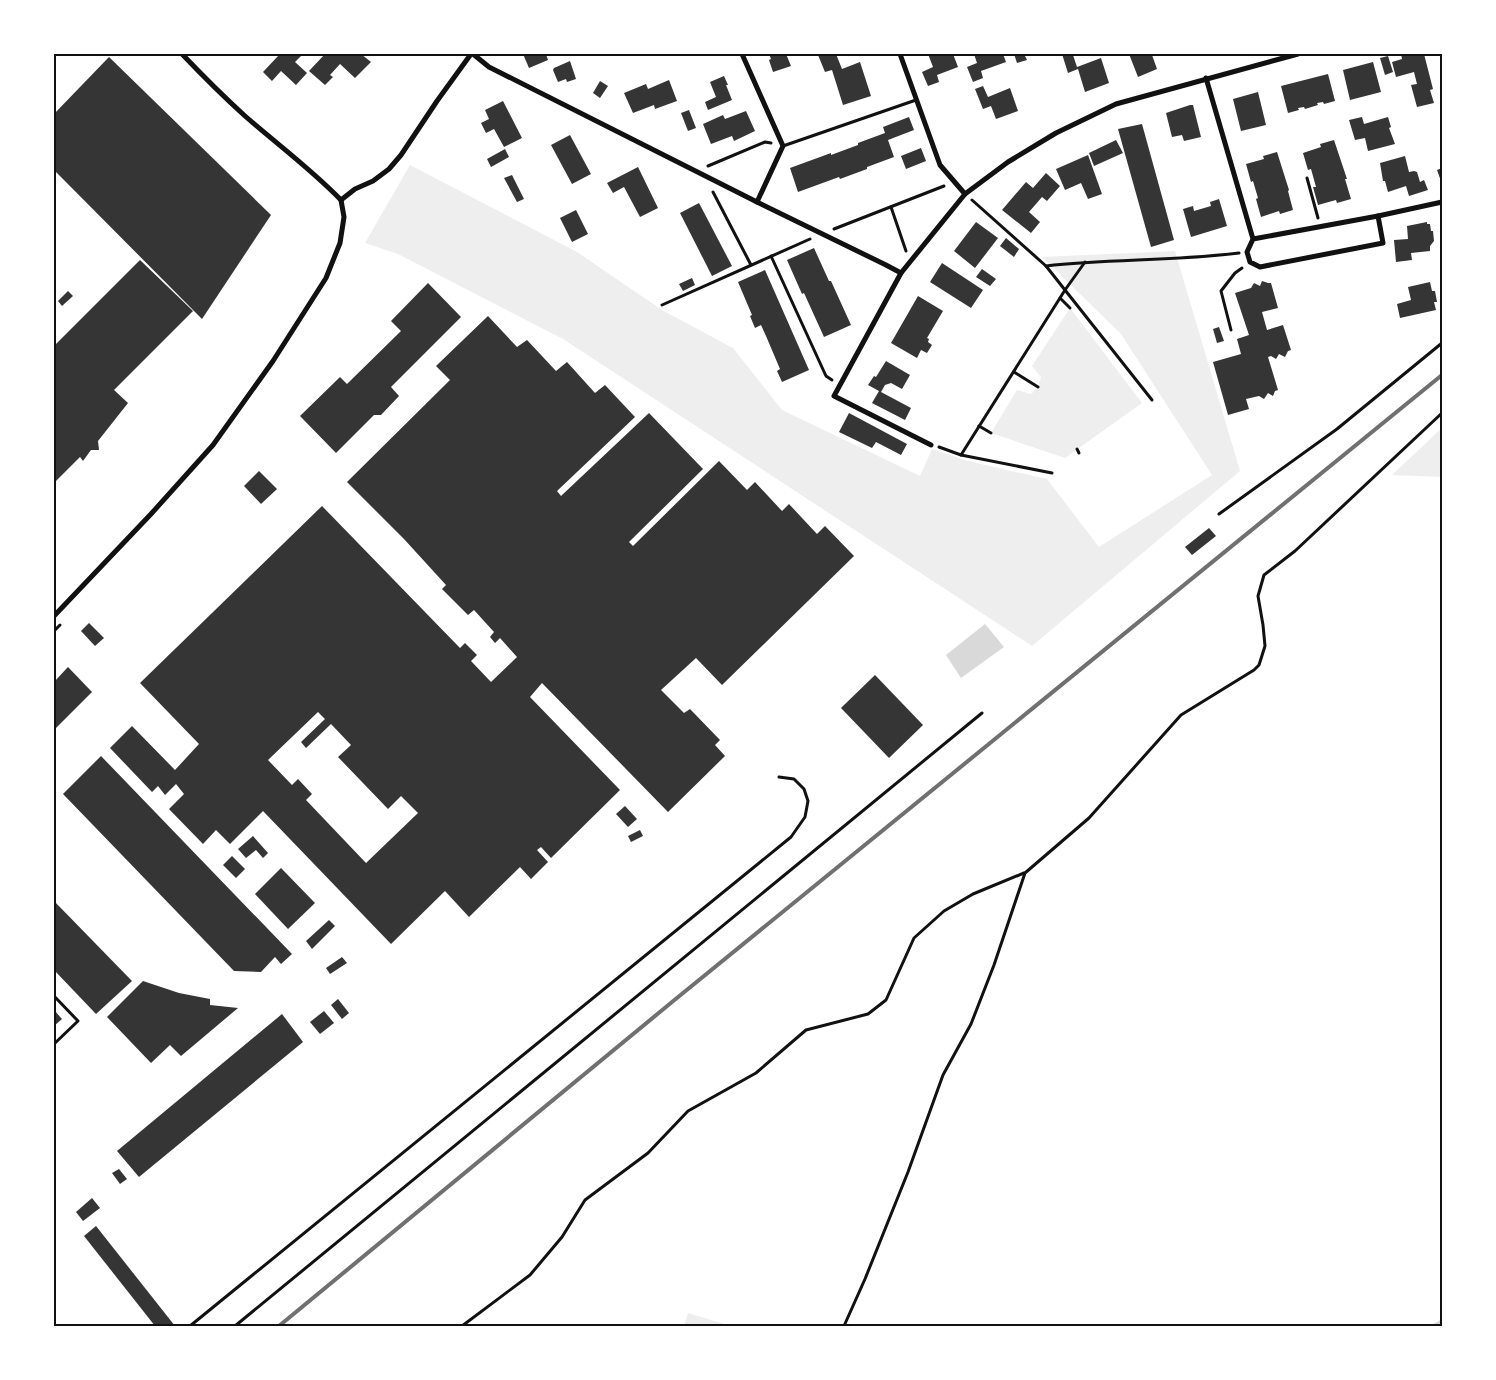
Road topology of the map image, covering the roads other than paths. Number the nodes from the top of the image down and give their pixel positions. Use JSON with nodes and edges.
{"nodes":[{"id":1,"x":182,"y":54,"type":"edge"},
{"id":2,"x":472,"y":54,"type":"edge"},
{"id":3,"x":742,"y":54,"type":"edge"},
{"id":4,"x":900,"y":54,"type":"edge"},
{"id":5,"x":1298,"y":54,"type":"edge"},
{"id":6,"x":1206,"y":78,"type":"junction"},
{"id":7,"x":916,"y":100,"type":"junction"},
{"id":8,"x":783,"y":146,"type":"junction"},
{"id":9,"x":965,"y":194,"type":"junction"},
{"id":10,"x":341,"y":200,"type":"junction"},
{"id":11,"x":757,"y":202,"type":"junction"},
{"id":12,"x":1442,"y":202,"type":"edge"},
{"id":13,"x":1378,"y":216,"type":"junction"},
{"id":14,"x":1253,"y":239,"type":"junction"},
{"id":15,"x":900,"y":273,"type":"junction"},
{"id":16,"x":931,"y":445,"type":"road end"},
{"id":17,"x":54,"y":616,"type":"edge"},
{"id":18,"x":779,"y":778,"type":"dead end"},
{"id":19,"x":54,"y":996,"type":"edge"},
{"id":20,"x":54,"y":1044,"type":"edge"},
{"id":21,"x":190,"y":1326,"type":"edge"}],
"edges":[{"from":1,"to":10,"type":"street"},
{"from":2,"to":10,"type":"street"},
{"from":2,"to":11,"type":"street"},
{"from":3,"to":8,"type":"street"},
{"from":4,"to":7,"type":"street"},
{"from":5,"to":6,"type":"street"},
{"from":6,"to":9,"type":"street"},
{"from":6,"to":14,"type":"street"},
{"from":7,"to":8,"type":"lane"},
{"from":7,"to":9,"type":"street"},
{"from":8,"to":11,"type":"street"},
{"from":9,"to":15,"type":"street"},
{"from":10,"to":17,"type":"street"},
{"from":11,"to":15,"type":"street"},
{"from":12,"to":13,"type":"street"},
{"from":13,"to":14,"type":"street"},
{"from":13,"to":14,"type":"street"},
{"from":15,"to":16,"type":"street"},
{"from":18,"to":21,"type":"lane"},
{"from":19,"to":20,"type":"lane"}]}
